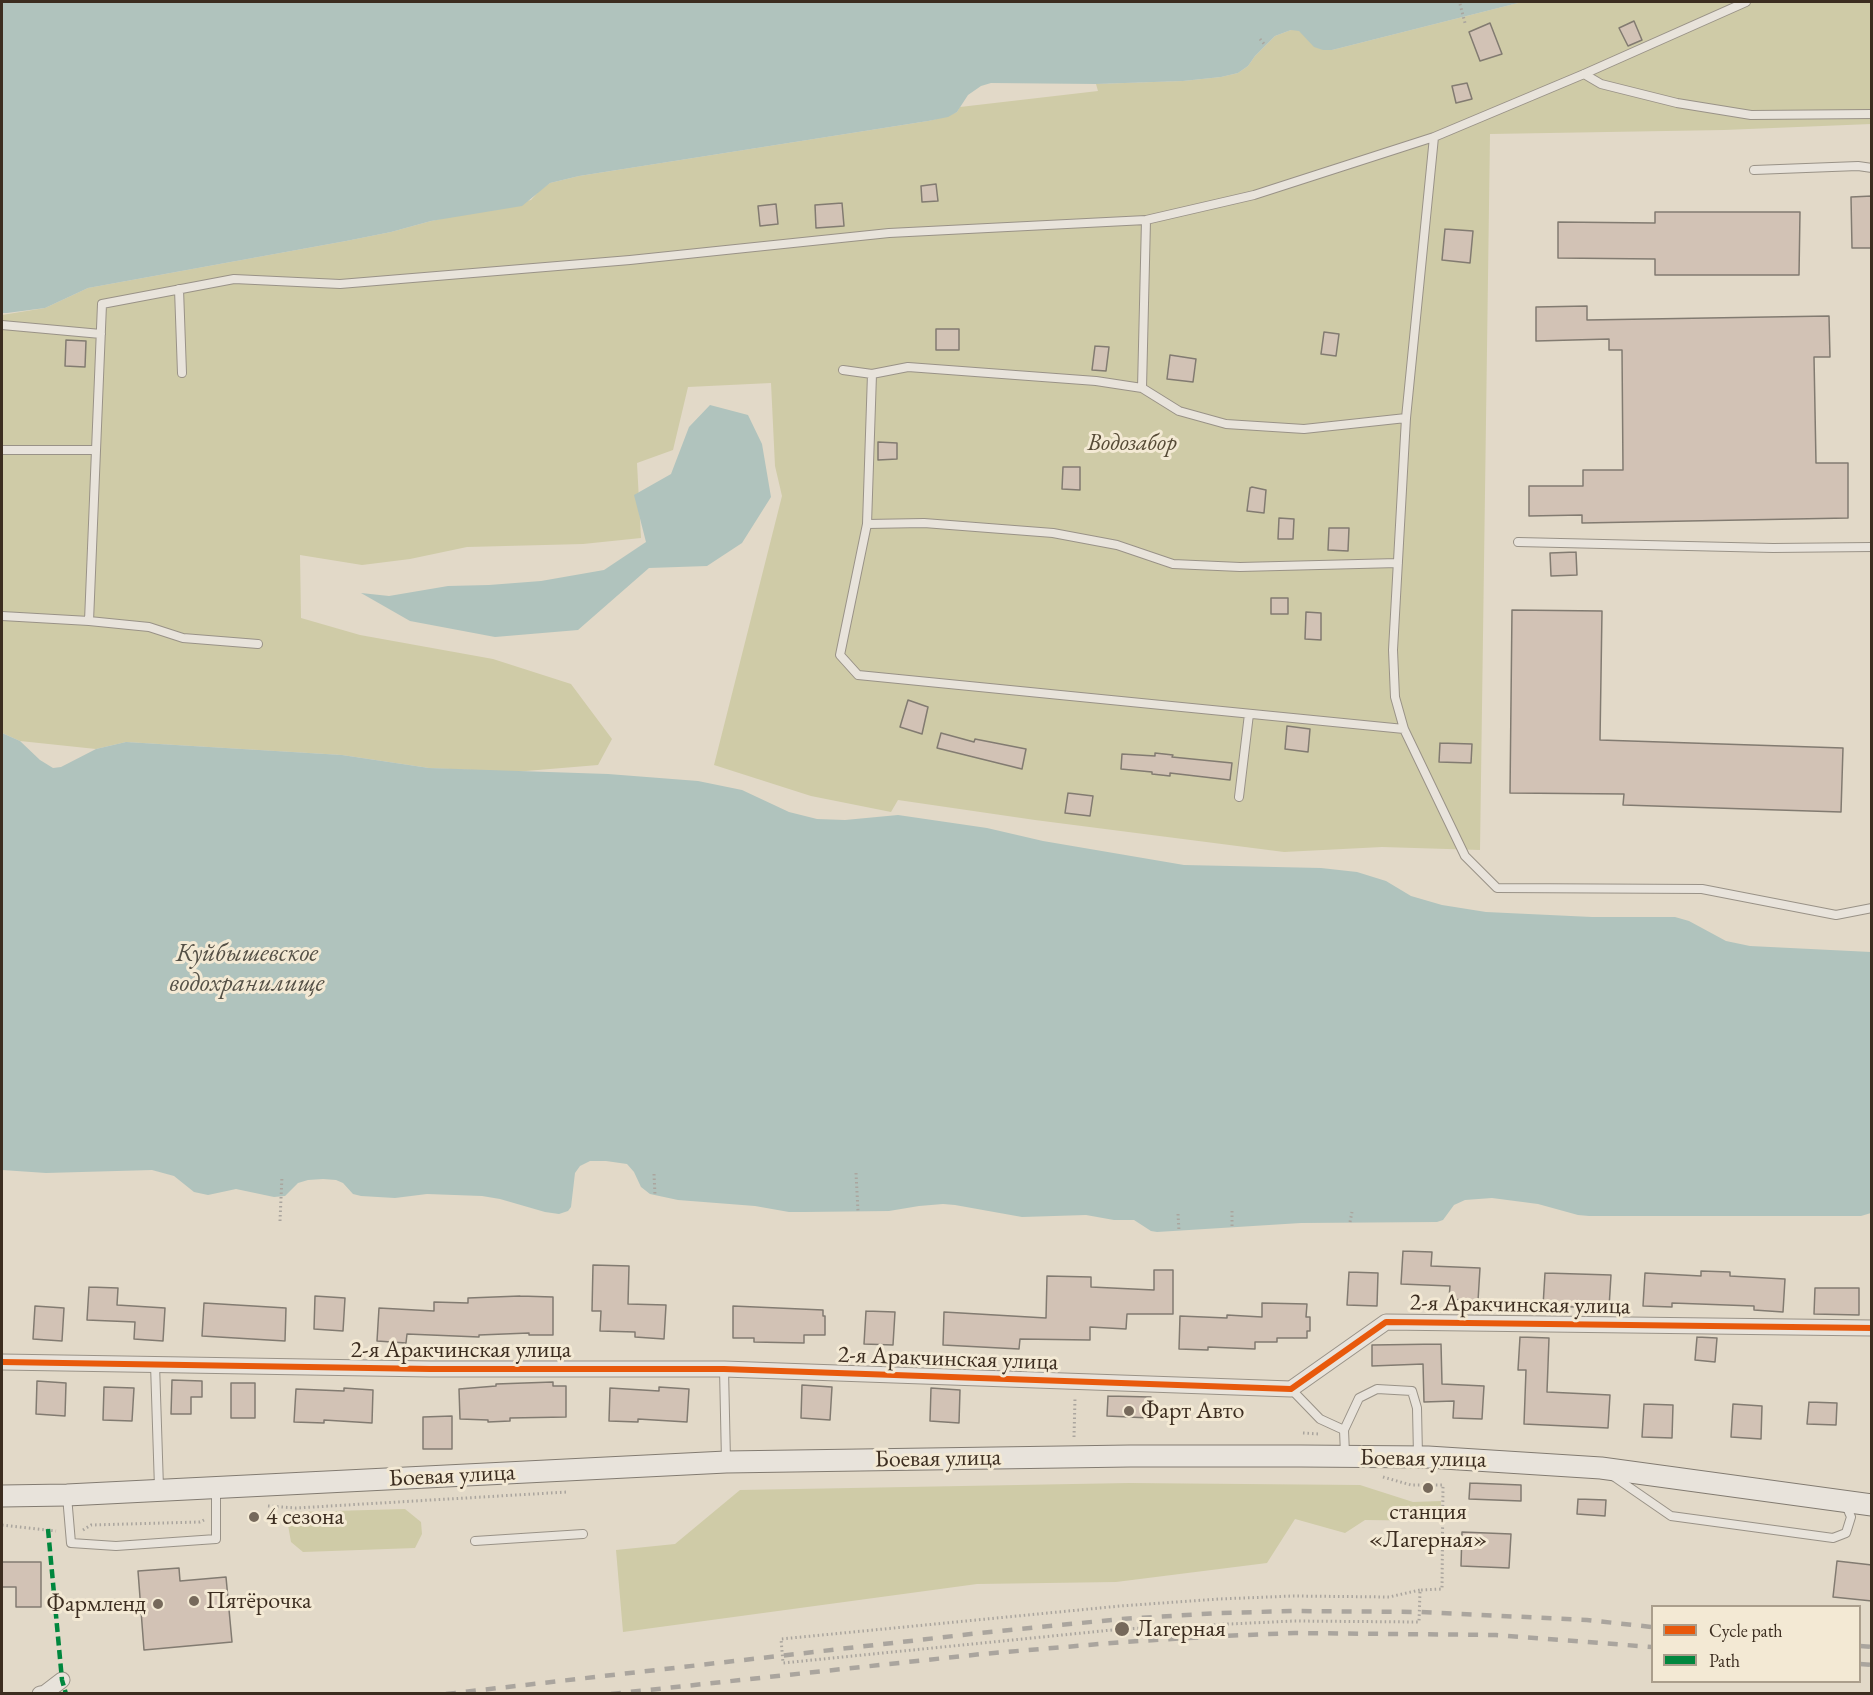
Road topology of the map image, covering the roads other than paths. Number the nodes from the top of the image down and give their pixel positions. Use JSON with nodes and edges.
{"nodes":[{"id":1,"x":1746,"y":2,"type":"edge"},
{"id":2,"x":1584,"y":74,"type":"junction"},
{"id":3,"x":1872,"y":114,"type":"edge"},
{"id":4,"x":1434,"y":137,"type":"junction"},
{"id":5,"x":1872,"y":168,"type":"edge"},
{"id":6,"x":1754,"y":170,"type":"dead end"},
{"id":7,"x":1146,"y":220,"type":"junction"},
{"id":8,"x":179,"y":289,"type":"junction"},
{"id":9,"x":2,"y":325,"type":"edge"},
{"id":10,"x":101,"y":334,"type":"junction"},
{"id":11,"x":843,"y":370,"type":"dead end"},
{"id":12,"x":182,"y":373,"type":"dead end"},
{"id":13,"x":872,"y":374,"type":"junction"},
{"id":14,"x":1142,"y":388,"type":"junction"},
{"id":15,"x":1406,"y":418,"type":"junction"},
{"id":16,"x":2,"y":450,"type":"edge"},
{"id":17,"x":96,"y":450,"type":"junction"},
{"id":18,"x":867,"y":524,"type":"junction"},
{"id":19,"x":1518,"y":542,"type":"dead end"},
{"id":20,"x":1872,"y":547,"type":"edge"},
{"id":21,"x":1398,"y":563,"type":"junction"},
{"id":22,"x":2,"y":616,"type":"edge"},
{"id":23,"x":89,"y":621,"type":"junction"},
{"id":24,"x":258,"y":644,"type":"dead end"},
{"id":25,"x":1249,"y":714,"type":"junction"},
{"id":26,"x":1404,"y":729,"type":"junction"},
{"id":27,"x":1239,"y":797,"type":"dead end"},
{"id":28,"x":1872,"y":908,"type":"edge"},
{"id":29,"x":1872,"y":1328,"type":"edge"},
{"id":30,"x":2,"y":1362,"type":"edge"},
{"id":31,"x":155,"y":1364,"type":"junction"},
{"id":32,"x":724,"y":1369,"type":"junction"},
{"id":33,"x":1291,"y":1389,"type":"junction"},
{"id":34,"x":1344,"y":1430,"type":"junction"},
{"id":35,"x":1345,"y":1457,"type":"junction"},
{"id":36,"x":1418,"y":1458,"type":"junction"},
{"id":37,"x":726,"y":1462,"type":"junction"},
{"id":38,"x":1601,"y":1468,"type":"junction"},
{"id":39,"x":216,"y":1488,"type":"junction"},
{"id":40,"x":159,"y":1490,"type":"junction"},
{"id":41,"x":67,"y":1495,"type":"junction"},
{"id":42,"x":2,"y":1496,"type":"edge"},
{"id":43,"x":1844,"y":1500,"type":"junction"},
{"id":44,"x":1872,"y":1504,"type":"edge"},
{"id":45,"x":583,"y":1534,"type":"dead end"},
{"id":46,"x":475,"y":1541,"type":"dead end"},
{"id":47,"x":62,"y":1680,"type":"dead end"},
{"id":48,"x":40,"y":1694,"type":"edge"}],
"edges":[{"from":1,"to":2,"type":"lane"},
{"from":2,"to":3,"type":"lane"},
{"from":2,"to":4,"type":"lane"},
{"from":4,"to":7,"type":"lane"},
{"from":4,"to":15,"type":"lane"},
{"from":5,"to":6,"type":"lane"},
{"from":7,"to":8,"type":"lane"},
{"from":7,"to":14,"type":"lane"},
{"from":8,"to":10,"type":"lane"},
{"from":8,"to":12,"type":"lane"},
{"from":9,"to":10,"type":"lane"},
{"from":10,"to":17,"type":"lane"},
{"from":11,"to":13,"type":"lane"},
{"from":13,"to":14,"type":"lane"},
{"from":13,"to":18,"type":"lane"},
{"from":14,"to":15,"type":"lane"},
{"from":15,"to":21,"type":"lane"},
{"from":16,"to":17,"type":"lane"},
{"from":17,"to":23,"type":"lane"},
{"from":18,"to":21,"type":"lane"},
{"from":18,"to":25,"type":"lane"},
{"from":19,"to":20,"type":"lane"},
{"from":21,"to":26,"type":"lane"},
{"from":22,"to":23,"type":"lane"},
{"from":23,"to":24,"type":"lane"},
{"from":25,"to":26,"type":"lane"},
{"from":25,"to":27,"type":"lane"},
{"from":26,"to":28,"type":"lane"},
{"from":29,"to":33,"type":"street","name":"2-я Аракчинская улица"},
{"from":30,"to":31,"type":"street","name":"2-я Аракчинская улица"},
{"from":31,"to":32,"type":"street","name":"2-я Аракчинская улица"},
{"from":31,"to":40,"type":"lane"},
{"from":32,"to":33,"type":"street","name":"2-я Аракчинская улица"},
{"from":32,"to":37,"type":"lane"},
{"from":33,"to":34,"type":"lane"},
{"from":34,"to":35,"type":"lane"},
{"from":34,"to":36,"type":"lane"},
{"from":35,"to":36,"type":"main road","name":"Боевая улица"},
{"from":35,"to":37,"type":"main road","name":"Боевая улица"},
{"from":36,"to":38,"type":"main road","name":"Боевая улица"},
{"from":37,"to":39,"type":"main road","name":"Боевая улица"},
{"from":38,"to":43,"type":"main road","name":"Боевая улица"},
{"from":38,"to":43,"type":"lane"},
{"from":39,"to":40,"type":"main road","name":"Боевая улица"},
{"from":39,"to":41,"type":"lane"},
{"from":40,"to":41,"type":"main road","name":"Боевая улица"},
{"from":41,"to":42,"type":"main road","name":"Боевая улица"},
{"from":43,"to":44,"type":"main road","name":"Боевая улица"},
{"from":45,"to":46,"type":"lane"},
{"from":47,"to":48,"type":"street"}]}
